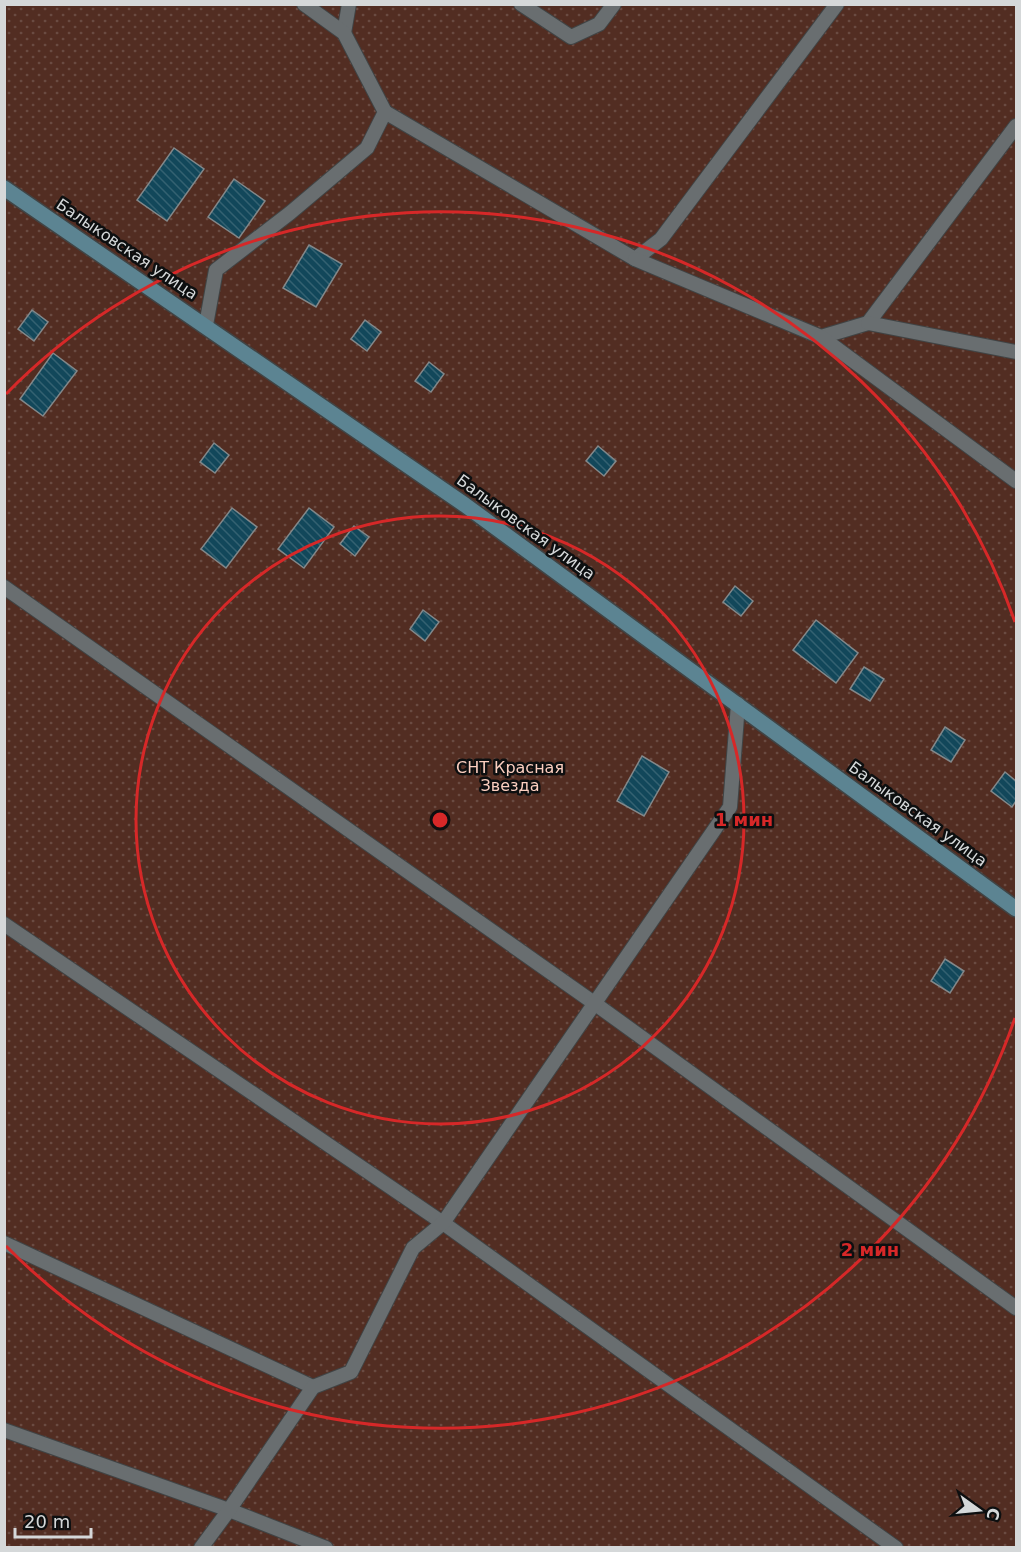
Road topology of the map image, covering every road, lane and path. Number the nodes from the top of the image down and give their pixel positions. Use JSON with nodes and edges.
{"nodes":[{"id":1,"x":304,"y":4,"type":"edge"},
{"id":2,"x":350,"y":4,"type":"edge"},
{"id":3,"x":521,"y":4,"type":"edge"},
{"id":4,"x":614,"y":4,"type":"edge"},
{"id":5,"x":837,"y":4,"type":"edge"},
{"id":6,"x":344,"y":33,"type":"junction"},
{"id":7,"x":385,"y":112,"type":"junction"},
{"id":8,"x":1017,"y":126,"type":"edge"},
{"id":9,"x":4,"y":188,"type":"edge"},
{"id":10,"x":635,"y":259,"type":"junction"},
{"id":11,"x":867,"y":323,"type":"junction"},
{"id":12,"x":206,"y":325,"type":"junction"},
{"id":13,"x":821,"y":337,"type":"junction"},
{"id":14,"x":1017,"y":352,"type":"edge"},
{"id":15,"x":1017,"y":481,"type":"edge"},
{"id":16,"x":4,"y":587,"type":"edge"},
{"id":17,"x":738,"y":705,"type":"junction"},
{"id":18,"x":1017,"y":909,"type":"edge"},
{"id":19,"x":4,"y":924,"type":"edge"},
{"id":20,"x":594,"y":1003,"type":"junction"},
{"id":21,"x":443,"y":1222,"type":"junction"},
{"id":22,"x":4,"y":1243,"type":"edge"},
{"id":23,"x":1017,"y":1308,"type":"edge"},
{"id":24,"x":313,"y":1387,"type":"junction"},
{"id":25,"x":4,"y":1430,"type":"edge"},
{"id":26,"x":229,"y":1510,"type":"junction"},
{"id":27,"x":201,"y":1548,"type":"edge"},
{"id":28,"x":326,"y":1548,"type":"edge"},
{"id":29,"x":896,"y":1548,"type":"edge"}],
"edges":[{"from":1,"to":6,"type":"lane"},
{"from":2,"to":6,"type":"lane"},
{"from":3,"to":4,"type":"lane"},
{"from":5,"to":10,"type":"lane"},
{"from":6,"to":7,"type":"lane"},
{"from":7,"to":10,"type":"lane"},
{"from":7,"to":12,"type":"lane"},
{"from":8,"to":11,"type":"lane"},
{"from":9,"to":12,"type":"street","name":"Балыковская улица"},
{"from":10,"to":13,"type":"lane"},
{"from":11,"to":13,"type":"lane"},
{"from":11,"to":14,"type":"lane"},
{"from":12,"to":17,"type":"street","name":"Балыковская улица"},
{"from":13,"to":15,"type":"lane"},
{"from":16,"to":20,"type":"lane"},
{"from":17,"to":18,"type":"street","name":"Балыковская улица"},
{"from":17,"to":20,"type":"lane"},
{"from":19,"to":21,"type":"lane"},
{"from":20,"to":21,"type":"lane"},
{"from":20,"to":23,"type":"lane"},
{"from":21,"to":24,"type":"lane"},
{"from":21,"to":29,"type":"lane"},
{"from":22,"to":24,"type":"lane"},
{"from":24,"to":26,"type":"lane"},
{"from":25,"to":26,"type":"lane"},
{"from":26,"to":27,"type":"lane"},
{"from":26,"to":28,"type":"lane"}]}
